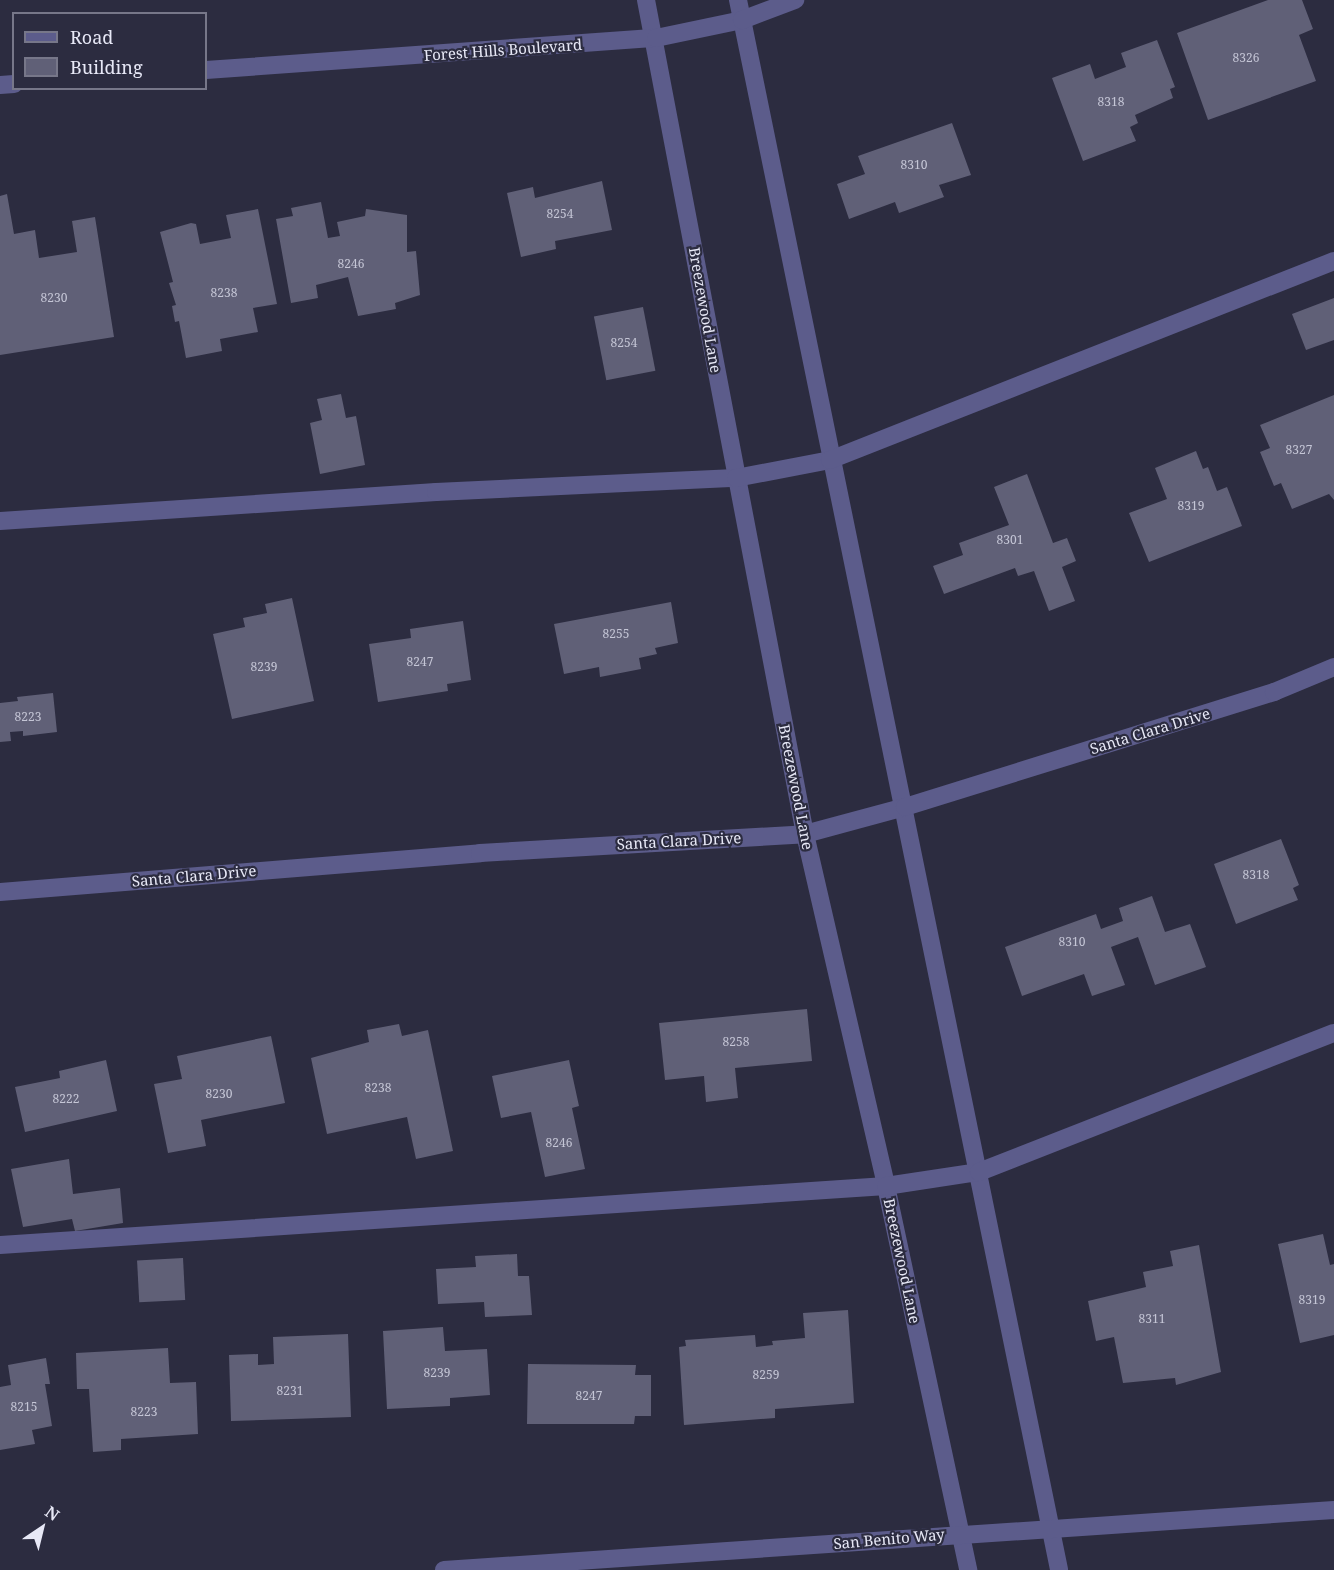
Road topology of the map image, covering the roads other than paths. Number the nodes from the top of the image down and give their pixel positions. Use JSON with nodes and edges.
{"nodes":[{"id":1,"x":646,"y":0,"type":"edge"},
{"id":2,"x":738,"y":0,"type":"edge"},
{"id":3,"x":795,"y":0,"type":"edge"},
{"id":4,"x":742,"y":20,"type":"junction"},
{"id":5,"x":656,"y":38,"type":"junction"},
{"id":6,"x":207,"y":70,"type":"edge"},
{"id":7,"x":1334,"y":261,"type":"edge"},
{"id":8,"x":830,"y":460,"type":"junction"},
{"id":9,"x":736,"y":478,"type":"junction"},
{"id":10,"x":0,"y":521,"type":"edge"},
{"id":11,"x":1334,"y":667,"type":"edge"},
{"id":12,"x":905,"y":807,"type":"junction"},
{"id":13,"x":805,"y":834,"type":"junction"},
{"id":14,"x":0,"y":892,"type":"edge"},
{"id":15,"x":1334,"y":1034,"type":"edge"},
{"id":16,"x":979,"y":1172,"type":"junction"},
{"id":17,"x":886,"y":1186,"type":"junction"},
{"id":18,"x":0,"y":1245,"type":"edge"},
{"id":19,"x":1334,"y":1510,"type":"edge"},
{"id":20,"x":1050,"y":1527,"type":"junction"},
{"id":21,"x":960,"y":1533,"type":"junction"},
{"id":22,"x":444,"y":1570,"type":"edge"},
{"id":23,"x":968,"y":1570,"type":"edge"},
{"id":24,"x":1059,"y":1570,"type":"edge"}],
"edges":[{"from":1,"to":5,"type":"street","name":"Breezewood Lane"},
{"from":2,"to":4,"type":"street"},
{"from":3,"to":4,"type":"street","name":"Forest Hills Boulevard"},
{"from":4,"to":5,"type":"street","name":"Forest Hills Boulevard"},
{"from":4,"to":8,"type":"street"},
{"from":5,"to":6,"type":"street","name":"Forest Hills Boulevard"},
{"from":5,"to":9,"type":"street","name":"Breezewood Lane"},
{"from":7,"to":8,"type":"street"},
{"from":8,"to":9,"type":"street"},
{"from":8,"to":12,"type":"street"},
{"from":9,"to":10,"type":"street"},
{"from":9,"to":13,"type":"street","name":"Breezewood Lane"},
{"from":11,"to":12,"type":"street","name":"Santa Clara Drive"},
{"from":12,"to":13,"type":"street","name":"Santa Clara Drive"},
{"from":12,"to":16,"type":"street"},
{"from":13,"to":14,"type":"street","name":"Santa Clara Drive"},
{"from":13,"to":17,"type":"street","name":"Breezewood Lane"},
{"from":15,"to":16,"type":"street"},
{"from":16,"to":17,"type":"street"},
{"from":16,"to":20,"type":"street"},
{"from":17,"to":18,"type":"street"},
{"from":17,"to":21,"type":"street","name":"Breezewood Lane"},
{"from":19,"to":20,"type":"street","name":"San Benito Way"},
{"from":20,"to":21,"type":"street","name":"San Benito Way"},
{"from":20,"to":24,"type":"street"},
{"from":21,"to":22,"type":"street","name":"San Benito Way"},
{"from":21,"to":23,"type":"street","name":"Breezewood Lane"}]}
